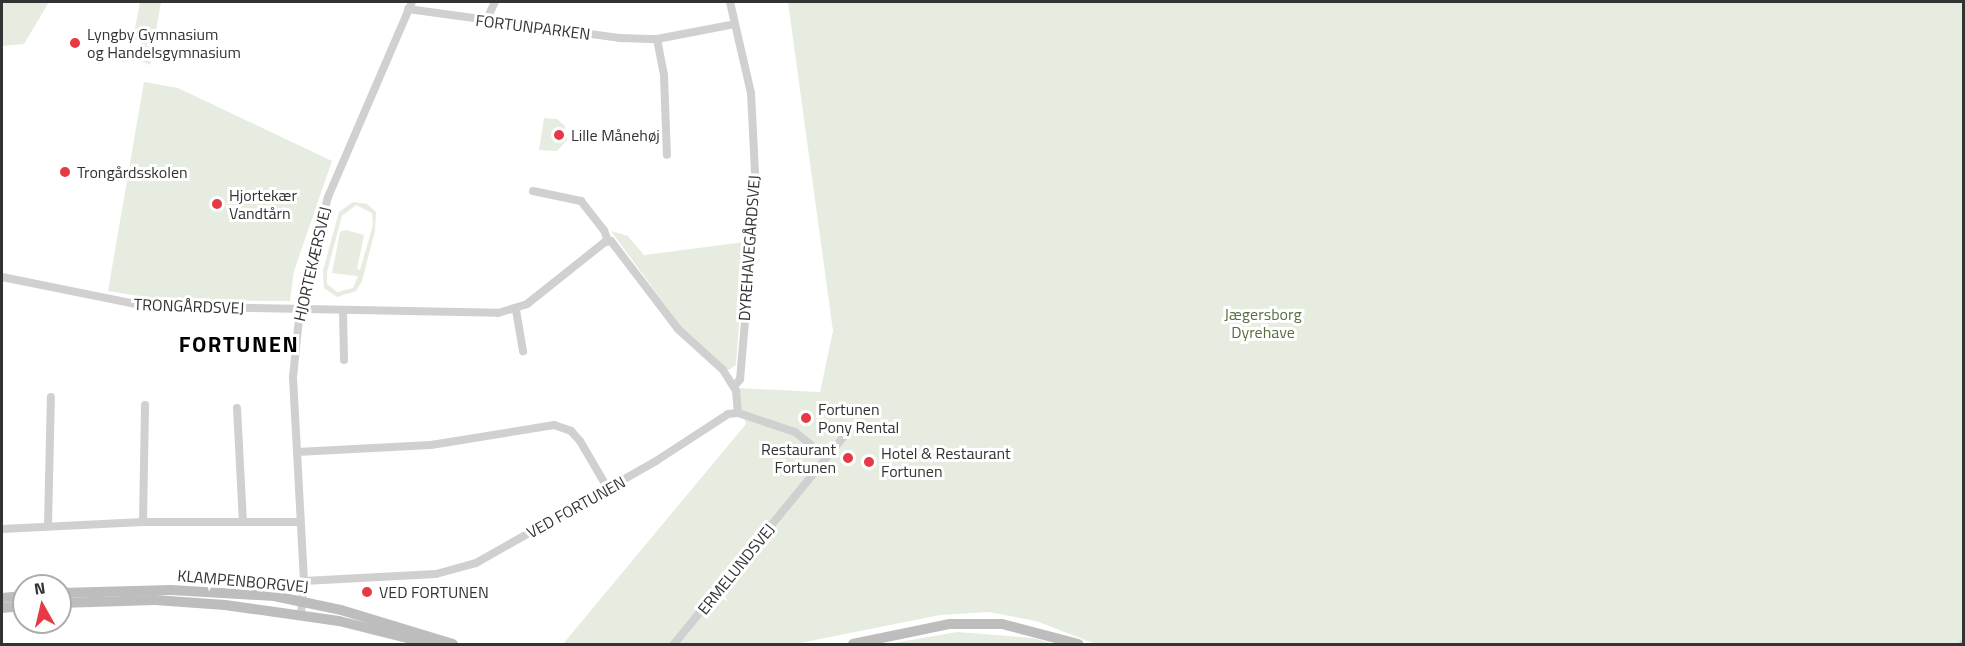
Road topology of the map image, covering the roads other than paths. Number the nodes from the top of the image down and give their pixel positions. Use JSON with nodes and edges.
{"nodes":[{"id":1,"x":495,"y":2,"type":"edge"},
{"id":2,"x":730,"y":2,"type":"edge"},
{"id":3,"x":410,"y":5,"type":"edge"},
{"id":4,"x":486,"y":21,"type":"junction"},
{"id":5,"x":735,"y":24,"type":"junction"},
{"id":6,"x":657,"y":39,"type":"junction"},
{"id":7,"x":667,"y":155,"type":"dead end"},
{"id":8,"x":533,"y":191,"type":"dead end"},
{"id":9,"x":608,"y":241,"type":"junction"},
{"id":10,"x":2,"y":277,"type":"edge"},
{"id":11,"x":300,"y":309,"type":"junction"},
{"id":12,"x":516,"y":310,"type":"junction"},
{"id":13,"x":344,"y":311,"type":"junction"},
{"id":14,"x":523,"y":351,"type":"dead end"},
{"id":15,"x":344,"y":360,"type":"dead end"},
{"id":16,"x":734,"y":387,"type":"junction"},
{"id":17,"x":51,"y":397,"type":"dead end"},
{"id":18,"x":145,"y":405,"type":"dead end"},
{"id":19,"x":237,"y":408,"type":"dead end"},
{"id":20,"x":738,"y":413,"type":"junction"},
{"id":21,"x":849,"y":430,"type":"dead end"},
{"id":22,"x":297,"y":452,"type":"junction"},
{"id":23,"x":825,"y":456,"type":"junction"},
{"id":24,"x":608,"y":489,"type":"junction"},
{"id":25,"x":143,"y":522,"type":"junction"},
{"id":26,"x":243,"y":522,"type":"junction"},
{"id":27,"x":300,"y":522,"type":"junction"},
{"id":28,"x":48,"y":525,"type":"junction"},
{"id":29,"x":2,"y":529,"type":"edge"},
{"id":30,"x":304,"y":581,"type":"junction"},
{"id":31,"x":72,"y":593,"type":"edge"},
{"id":32,"x":302,"y":600,"type":"junction"},
{"id":33,"x":72,"y":603,"type":"edge"},
{"id":34,"x":301,"y":614,"type":"junction"},
{"id":35,"x":432,"y":645,"type":"edge"},
{"id":36,"x":453,"y":645,"type":"edge"},
{"id":37,"x":674,"y":645,"type":"edge"},
{"id":38,"x":853,"y":645,"type":"edge"},
{"id":39,"x":1078,"y":645,"type":"edge"}],
"edges":[{"from":1,"to":4,"type":"street"},
{"from":2,"to":5,"type":"street","name":"DYREHAVEGÅRDSVEJ"},
{"from":3,"to":4,"type":"street","name":"FORTUNPARKEN"},
{"from":3,"to":11,"type":"street","name":"HJORTEKÆRSVEJ"},
{"from":4,"to":6,"type":"street","name":"FORTUNPARKEN"},
{"from":5,"to":6,"type":"street","name":"FORTUNPARKEN"},
{"from":5,"to":16,"type":"street","name":"DYREHAVEGÅRDSVEJ"},
{"from":6,"to":7,"type":"street"},
{"from":8,"to":9,"type":"street"},
{"from":9,"to":12,"type":"street"},
{"from":9,"to":16,"type":"street"},
{"from":10,"to":11,"type":"street","name":"TRONGÅRDSVEJ"},
{"from":11,"to":13,"type":"street","name":"TRONGÅRDSVEJ"},
{"from":11,"to":22,"type":"street","name":"HJORTEKÆRSVEJ"},
{"from":12,"to":13,"type":"street","name":"TRONGÅRDSVEJ"},
{"from":12,"to":14,"type":"street"},
{"from":13,"to":15,"type":"street"},
{"from":16,"to":20,"type":"street"},
{"from":17,"to":28,"type":"street"},
{"from":18,"to":25,"type":"street"},
{"from":19,"to":26,"type":"street"},
{"from":20,"to":23,"type":"street"},
{"from":20,"to":24,"type":"street","name":"VED FORTUNEN"},
{"from":21,"to":23,"type":"street"},
{"from":22,"to":24,"type":"street"},
{"from":22,"to":27,"type":"street","name":"HJORTEKÆRSVEJ"},
{"from":23,"to":37,"type":"street","name":"ERMELUNDSVEJ"},
{"from":24,"to":30,"type":"street","name":"VED FORTUNEN"},
{"from":25,"to":26,"type":"street"},
{"from":25,"to":28,"type":"street"},
{"from":26,"to":27,"type":"street"},
{"from":27,"to":30,"type":"street","name":"HJORTEKÆRSVEJ"},
{"from":28,"to":29,"type":"street"},
{"from":30,"to":32,"type":"street","name":"HJORTEKÆRSVEJ"},
{"from":31,"to":32,"type":"street","name":"KLAMPENBORGVEJ"},
{"from":32,"to":34,"type":"street","name":"HJORTEKÆRSVEJ"},
{"from":32,"to":36,"type":"street","name":"KLAMPENBORGVEJ"},
{"from":33,"to":34,"type":"street","name":"KLAMPENBORGVEJ"},
{"from":34,"to":35,"type":"street","name":"KLAMPENBORGVEJ"},
{"from":38,"to":39,"type":"street"}]}
